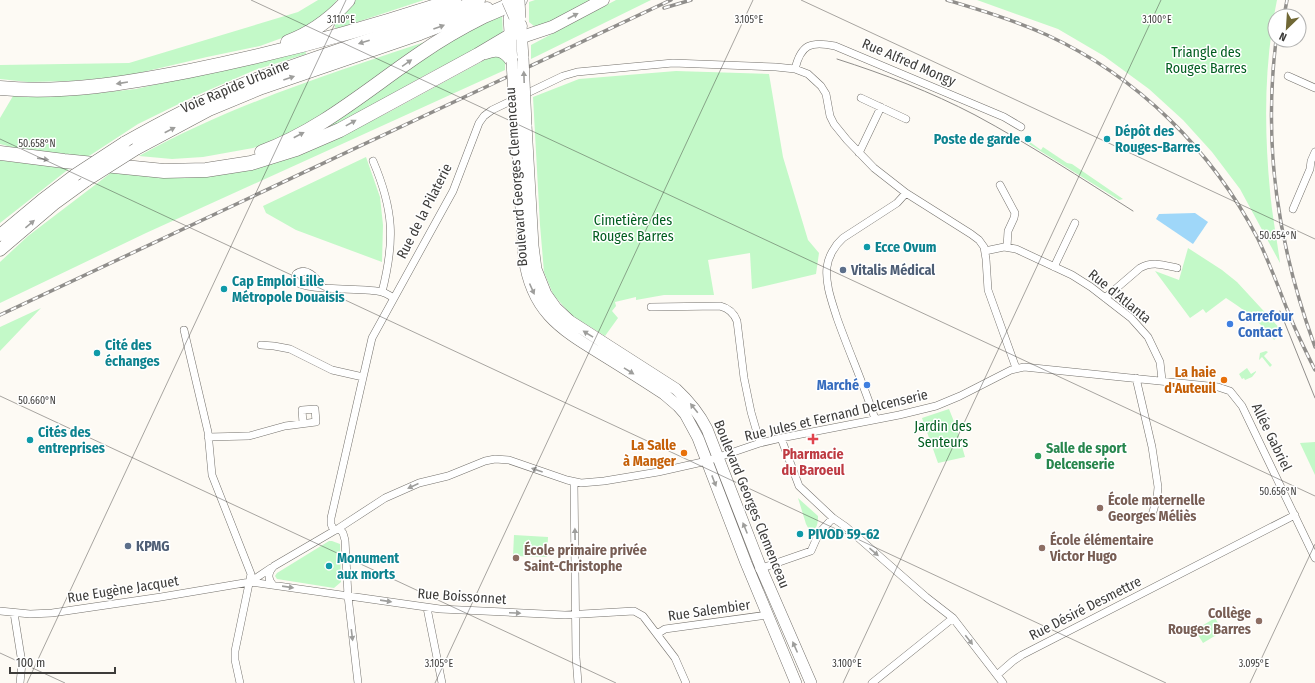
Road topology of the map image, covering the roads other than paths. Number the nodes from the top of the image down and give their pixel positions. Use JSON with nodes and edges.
{"nodes":[{"id":1,"x":348,"y":0,"type":"edge"},
{"id":2,"x":454,"y":0,"type":"edge"},
{"id":3,"x":479,"y":0,"type":"edge"},
{"id":4,"x":513,"y":0,"type":"edge"},
{"id":5,"x":603,"y":0,"type":"edge"},
{"id":6,"x":516,"y":25,"type":"junction"},
{"id":7,"x":478,"y":55,"type":"junction"},
{"id":8,"x":516,"y":60,"type":"junction"},
{"id":9,"x":794,"y":69,"type":"junction"},
{"id":10,"x":161,"y":76,"type":"junction"},
{"id":11,"x":1288,"y":76,"type":"dead end"},
{"id":12,"x":0,"y":85,"type":"edge"},
{"id":13,"x":0,"y":88,"type":"edge"},
{"id":14,"x":1315,"y":88,"type":"edge"},
{"id":15,"x":56,"y":89,"type":"junction"},
{"id":16,"x":860,"y":98,"type":"dead end"},
{"id":17,"x":881,"y":107,"type":"junction"},
{"id":18,"x":906,"y":119,"type":"dead end"},
{"id":19,"x":521,"y":125,"type":"junction"},
{"id":20,"x":1021,"y":127,"type":"dead end"},
{"id":21,"x":0,"y":149,"type":"edge"},
{"id":22,"x":1315,"y":152,"type":"edge"},
{"id":23,"x":0,"y":153,"type":"edge"},
{"id":24,"x":859,"y":154,"type":"junction"},
{"id":25,"x":23,"y":156,"type":"junction"},
{"id":26,"x":374,"y":161,"type":"dead end"},
{"id":27,"x":125,"y":167,"type":"junction"},
{"id":28,"x":1000,"y":185,"type":"dead end"},
{"id":29,"x":906,"y":193,"type":"junction"},
{"id":30,"x":1293,"y":209,"type":"dead end"},
{"id":31,"x":1075,"y":223,"type":"dead end"},
{"id":32,"x":0,"y":235,"type":"edge"},
{"id":33,"x":1007,"y":247,"type":"junction"},
{"id":34,"x":0,"y":250,"type":"edge"},
{"id":35,"x":985,"y":250,"type":"junction"},
{"id":36,"x":1054,"y":267,"type":"junction"},
{"id":37,"x":1177,"y":268,"type":"dead end"},
{"id":38,"x":322,"y":287,"type":"dead end"},
{"id":39,"x":382,"y":292,"type":"junction"},
{"id":40,"x":394,"y":298,"type":"junction"},
{"id":41,"x":1105,"y":298,"type":"junction"},
{"id":42,"x":651,"y":307,"type":"dead end"},
{"id":43,"x":184,"y":330,"type":"dead end"},
{"id":44,"x":261,"y":345,"type":"dead end"},
{"id":45,"x":1016,"y":368,"type":"junction"},
{"id":46,"x":363,"y":377,"type":"junction"},
{"id":47,"x":1136,"y":378,"type":"junction"},
{"id":48,"x":1162,"y":380,"type":"junction"},
{"id":49,"x":1234,"y":395,"type":"joint"},
{"id":50,"x":875,"y":419,"type":"junction"},
{"id":51,"x":303,"y":423,"type":"dead end"},
{"id":52,"x":208,"y":437,"type":"junction"},
{"id":53,"x":781,"y":438,"type":"junction"},
{"id":54,"x":760,"y":443,"type":"junction"},
{"id":55,"x":718,"y":458,"type":"junction"},
{"id":56,"x":706,"y":461,"type":"junction"},
{"id":57,"x":574,"y":482,"type":"junction"},
{"id":58,"x":1295,"y":514,"type":"junction"},
{"id":59,"x":1152,"y":516,"type":"dead end"},
{"id":60,"x":834,"y":518,"type":"junction"},
{"id":61,"x":336,"y":529,"type":"junction"},
{"id":62,"x":1315,"y":558,"type":"edge"},
{"id":63,"x":274,"y":566,"type":"junction"},
{"id":64,"x":761,"y":568,"type":"junction"},
{"id":65,"x":750,"y":572,"type":"junction"},
{"id":66,"x":250,"y":582,"type":"junction"},
{"id":67,"x":273,"y":585,"type":"junction"},
{"id":68,"x":348,"y":596,"type":"junction"},
{"id":69,"x":427,"y":608,"type":"junction"},
{"id":70,"x":0,"y":611,"type":"edge"},
{"id":71,"x":14,"y":613,"type":"junction"},
{"id":72,"x":767,"y":614,"type":"junction"},
{"id":73,"x":576,"y":615,"type":"junction"},
{"id":74,"x":953,"y":618,"type":"junction"},
{"id":75,"x":656,"y":634,"type":"junction"},
{"id":76,"x":997,"y":674,"type":"junction"},
{"id":77,"x":20,"y":683,"type":"edge"},
{"id":78,"x":240,"y":683,"type":"edge"},
{"id":79,"x":358,"y":683,"type":"edge"},
{"id":80,"x":442,"y":683,"type":"edge"},
{"id":81,"x":578,"y":683,"type":"edge"},
{"id":82,"x":686,"y":683,"type":"edge"},
{"id":83,"x":796,"y":683,"type":"edge"},
{"id":84,"x":811,"y":683,"type":"edge"},
{"id":85,"x":872,"y":683,"type":"edge"},
{"id":86,"x":1003,"y":683,"type":"edge"}],
"edges":[{"from":1,"to":10,"type":"highway"},
{"from":2,"to":10,"type":"highway"},
{"from":3,"to":32,"type":"highway","name":"Voie Rapide Urbaine","one_way":true,"bridge":true},
{"from":4,"to":6,"type":"highway","bridge":true},
{"from":27,"to":4,"type":"highway","one_way":true},
{"from":34,"to":4,"type":"highway","name":"Voie Rapide Urbaine","one_way":true,"bridge":true},
{"from":6,"to":5,"type":"highway","one_way":true},
{"from":6,"to":7,"type":"highway"},
{"from":6,"to":8,"type":"main road","name":"Boulevard Georges Clemenceau"},
{"from":7,"to":8,"type":"highway"},
{"from":27,"to":7,"type":"highway","one_way":true},
{"from":8,"to":19,"type":"main road","name":"Boulevard Georges Clemenceau","bridge":true},
{"from":9,"to":20,"type":"street","name":"Rue Alfred Mongy"},
{"from":9,"to":24,"type":"street","name":"Rue de la Pilaterie"},
{"from":9,"to":40,"type":"street","name":"Rue de la Pilaterie"},
{"from":10,"to":15,"type":"highway","one_way":true},
{"from":11,"to":14,"type":"street"},
{"from":12,"to":15,"type":"highway"},
{"from":13,"to":15,"type":"highway"},
{"from":16,"to":17,"type":"street"},
{"from":17,"to":18,"type":"street"},
{"from":17,"to":24,"type":"street"},
{"from":55,"to":19,"type":"main road","name":"Boulevard Georges Clemenceau","one_way":true},
{"from":19,"to":56,"type":"main road","name":"Boulevard Georges Clemenceau","one_way":true},
{"from":21,"to":25,"type":"highway"},
{"from":22,"to":30,"type":"street"},
{"from":23,"to":25,"type":"highway"},
{"from":24,"to":29,"type":"street","name":"Rue de la Pilaterie"},
{"from":25,"to":27,"type":"highway","one_way":true},
{"from":26,"to":39,"type":"street","name":"Rue de la Pilaterie"},
{"from":28,"to":33,"type":"street"},
{"from":29,"to":35,"type":"street","name":"Rue de la Pilaterie"},
{"from":29,"to":50,"type":"street"},
{"from":31,"to":36,"type":"street"},
{"from":33,"to":35,"type":"street","name":"Rue d'Atlanta"},
{"from":33,"to":36,"type":"street","name":"Rue d'Atlanta"},
{"from":35,"to":45,"type":"street"},
{"from":36,"to":41,"type":"street","name":"Rue d'Atlanta"},
{"from":37,"to":41,"type":"street"},
{"from":38,"to":39,"type":"street"},
{"from":39,"to":40,"type":"street"},
{"from":40,"to":46,"type":"street","name":"Rue de la Pilaterie"},
{"from":41,"to":48,"type":"street","name":"Rue d'Atlanta"},
{"from":42,"to":54,"type":"street"},
{"from":43,"to":52,"type":"street"},
{"from":44,"to":46,"type":"street"},
{"from":45,"to":47,"type":"street","name":"Rue Jules et Fernand Delcenserie"},
{"from":45,"to":50,"type":"street","name":"Rue Jules et Fernand Delcenserie"},
{"from":46,"to":61,"type":"street","name":"Rue de la Pilaterie"},
{"from":47,"to":48,"type":"street","name":"Rue Jules et Fernand Delcenserie"},
{"from":47,"to":59,"type":"street"},
{"from":48,"to":49,"type":"street","name":"Rue Jules et Fernand Delcenserie"},
{"from":49,"to":58,"type":"street","name":"Allée Gabriel"},
{"from":50,"to":53,"type":"street","name":"Rue Jules et Fernand Delcenserie"},
{"from":51,"to":52,"type":"street"},
{"from":52,"to":66,"type":"street"},
{"from":53,"to":54,"type":"street","name":"Rue Jules et Fernand Delcenserie"},
{"from":53,"to":60,"type":"street"},
{"from":54,"to":55,"type":"street","name":"Rue Jules et Fernand Delcenserie"},
{"from":55,"to":56,"type":"street","name":"Rue Jules et Fernand Delcenserie"},
{"from":64,"to":55,"type":"main road","name":"Boulevard Georges Clemenceau","one_way":true},
{"from":56,"to":57,"type":"street","name":"Rue Jules et Fernand Delcenserie"},
{"from":56,"to":65,"type":"main road","name":"Boulevard Georges Clemenceau","one_way":true},
{"from":57,"to":61,"type":"street","name":"Rue Jules et Fernand Delcenserie","one_way":true},
{"from":73,"to":57,"type":"street","one_way":true},
{"from":58,"to":62,"type":"street","name":"Allée Gabriel"},
{"from":58,"to":76,"type":"street","name":"Rue Désiré Desmettre"},
{"from":60,"to":64,"type":"street"},
{"from":60,"to":74,"type":"street","one_way":true},
{"from":61,"to":63,"type":"street","name":"Rue Jules et Fernand Delcenserie"},
{"from":61,"to":68,"type":"street","name":"Rue de la Pilaterie"},
{"from":63,"to":66,"type":"street","name":"Rue Jules et Fernand Delcenserie"},
{"from":63,"to":67,"type":"street"},
{"from":64,"to":65,"type":"street"},
{"from":84,"to":64,"type":"main road","name":"Boulevard Georges Clemenceau","one_way":true},
{"from":65,"to":72,"type":"main road","name":"Boulevard Georges Clemenceau"},
{"from":66,"to":67,"type":"street","name":"Rue Boissonnet"},
{"from":66,"to":71,"type":"street","name":"Rue Eugène Jacquet"},
{"from":66,"to":78,"type":"street"},
{"from":67,"to":68,"type":"street","name":"Rue Boissonnet","one_way":true},
{"from":68,"to":69,"type":"street","name":"Rue Boissonnet","one_way":true},
{"from":68,"to":79,"type":"street","name":"Rue de la Pilaterie","one_way":true},
{"from":69,"to":73,"type":"street","name":"Rue Boissonnet","one_way":true},
{"from":69,"to":80,"type":"street"},
{"from":70,"to":71,"type":"street","name":"Rue Eugène Jacquet"},
{"from":71,"to":77,"type":"street"},
{"from":72,"to":75,"type":"street","name":"Rue Salembier"},
{"from":72,"to":83,"type":"main road","name":"Boulevard Georges Clemenceau"},
{"from":73,"to":75,"type":"street","name":"Rue Boissonnet"},
{"from":73,"to":81,"type":"street"},
{"from":74,"to":76,"type":"street","one_way":true},
{"from":74,"to":85,"type":"street"},
{"from":75,"to":82,"type":"street"},
{"from":76,"to":86,"type":"street"}]}
